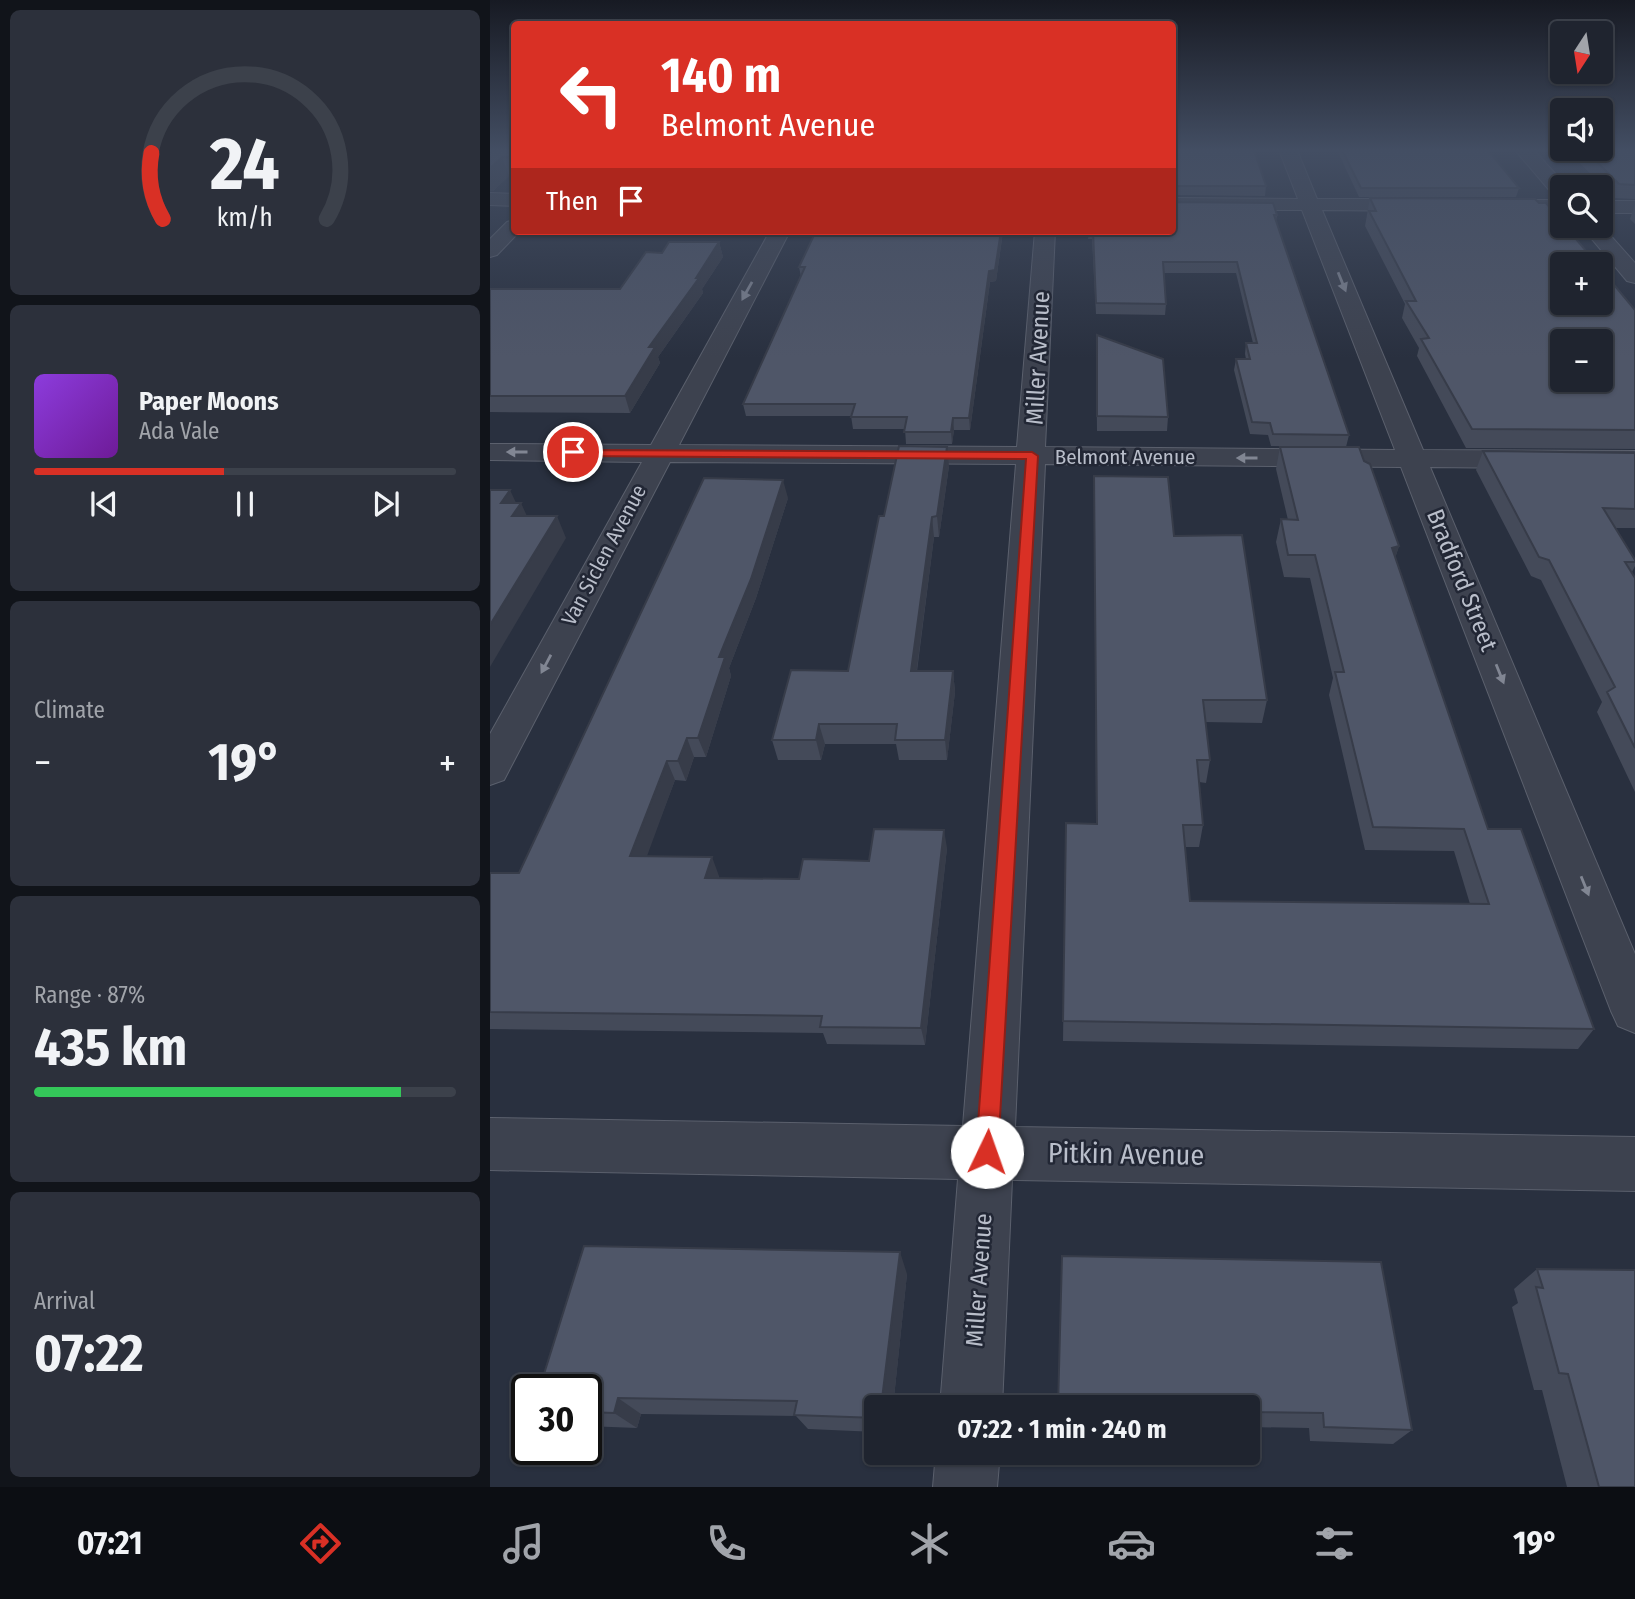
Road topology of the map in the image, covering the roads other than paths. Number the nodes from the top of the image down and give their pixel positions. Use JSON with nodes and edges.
{"nodes":[{"id":1,"x":1317,"y":219,"type":"edge"},
{"id":2,"x":511,"y":229,"type":"edge"},
{"id":3,"x":778,"y":235,"type":"edge"},
{"id":4,"x":1045,"y":235,"type":"edge"},
{"id":5,"x":1602,"y":238,"type":"edge"},
{"id":6,"x":490,"y":251,"type":"edge"},
{"id":7,"x":1635,"y":276,"type":"edge"},
{"id":8,"x":490,"y":452,"type":"edge"},
{"id":9,"x":659,"y":453,"type":"junction"},
{"id":10,"x":1032,"y":456,"type":"junction"},
{"id":11,"x":1413,"y":459,"type":"junction"},
{"id":12,"x":1635,"y":460,"type":"edge"},
{"id":13,"x":490,"y":770,"type":"edge"},
{"id":14,"x":1635,"y":1011,"type":"edge"},
{"id":15,"x":490,"y":1144,"type":"edge"},
{"id":16,"x":987,"y":1152,"type":"junction"},
{"id":17,"x":1635,"y":1164,"type":"edge"},
{"id":18,"x":972,"y":1395,"type":"edge"},
{"id":19,"x":967,"y":1465,"type":"edge"},
{"id":20,"x":965,"y":1487,"type":"edge"}],
"edges":[{"from":1,"to":11,"type":"street","name":"Bradford Street","one_way":true},
{"from":2,"to":6,"type":"street"},
{"from":3,"to":9,"type":"street","name":"Van Siclen Avenue","one_way":true},
{"from":4,"to":10,"type":"street","name":"Miller Avenue"},
{"from":5,"to":7,"type":"street"},
{"from":9,"to":8,"type":"street","name":"Belmont Avenue","one_way":true},
{"from":9,"to":10,"type":"street","name":"Belmont Avenue"},
{"from":9,"to":13,"type":"street","name":"Van Siclen Avenue","one_way":true},
{"from":11,"to":10,"type":"street","name":"Belmont Avenue","one_way":true},
{"from":10,"to":16,"type":"street","name":"Miller Avenue"},
{"from":11,"to":12,"type":"street","name":"Belmont Avenue"},
{"from":11,"to":14,"type":"street","name":"Bradford Street","one_way":true},
{"from":15,"to":16,"type":"street","name":"Pitkin Avenue"},
{"from":16,"to":17,"type":"street","name":"Pitkin Avenue"},
{"from":16,"to":18,"type":"street","name":"Miller Avenue"},
{"from":19,"to":20,"type":"street"}]}
